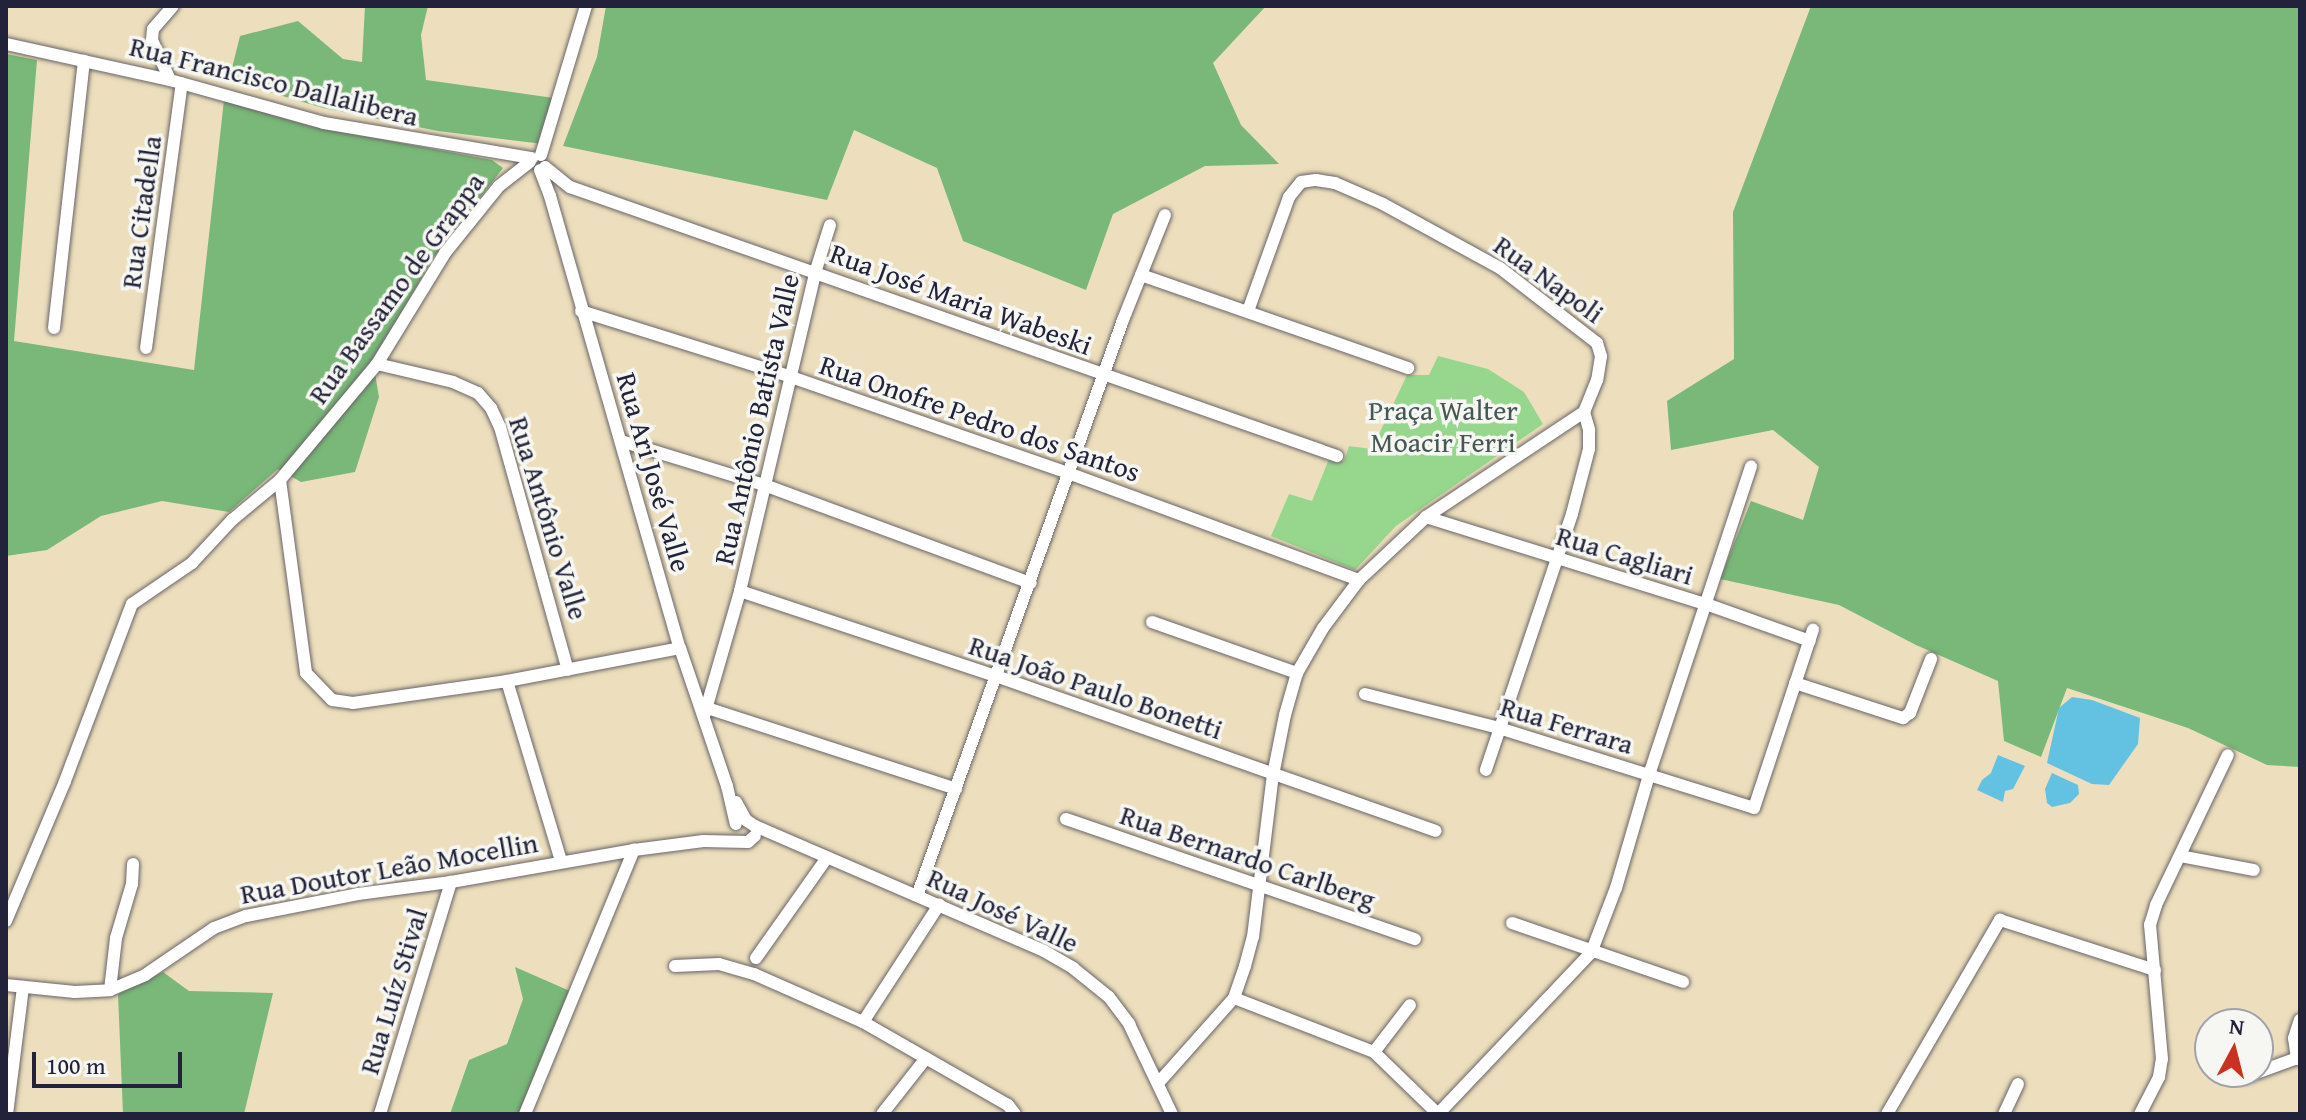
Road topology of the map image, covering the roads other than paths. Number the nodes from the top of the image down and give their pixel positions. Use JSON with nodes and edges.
{"nodes":[{"id":1,"x":173,"y":6,"type":"edge"},
{"id":2,"x":586,"y":6,"type":"edge"},
{"id":3,"x":6,"y":44,"type":"edge"},
{"id":4,"x":84,"y":61,"type":"junction"},
{"id":5,"x":176,"y":81,"type":"junction"},
{"id":6,"x":531,"y":162,"type":"junction"},
{"id":7,"x":570,"y":187,"type":"junction"},
{"id":8,"x":550,"y":196,"type":"junction"},
{"id":9,"x":1165,"y":215,"type":"dead end"},
{"id":10,"x":830,"y":225,"type":"dead end"},
{"id":11,"x":815,"y":273,"type":"junction"},
{"id":12,"x":1141,"y":275,"type":"junction"},
{"id":13,"x":581,"y":311,"type":"junction"},
{"id":14,"x":1248,"y":311,"type":"junction"},
{"id":15,"x":54,"y":328,"type":"dead end"},
{"id":16,"x":146,"y":348,"type":"dead end"},
{"id":17,"x":377,"y":364,"type":"junction"},
{"id":18,"x":1408,"y":368,"type":"dead end"},
{"id":19,"x":1103,"y":376,"type":"junction"},
{"id":20,"x":791,"y":377,"type":"junction"},
{"id":21,"x":1584,"y":412,"type":"junction"},
{"id":22,"x":621,"y":441,"type":"junction"},
{"id":23,"x":1337,"y":456,"type":"dead end"},
{"id":24,"x":1751,"y":466,"type":"dead end"},
{"id":25,"x":1068,"y":473,"type":"junction"},
{"id":26,"x":280,"y":480,"type":"junction"},
{"id":27,"x":767,"y":486,"type":"junction"},
{"id":28,"x":1426,"y":517,"type":"junction"},
{"id":29,"x":1555,"y":559,"type":"junction"},
{"id":30,"x":1359,"y":580,"type":"junction"},
{"id":31,"x":1031,"y":583,"type":"junction"},
{"id":32,"x":740,"y":591,"type":"junction"},
{"id":33,"x":1706,"y":604,"type":"junction"},
{"id":34,"x":1152,"y":622,"type":"dead end"},
{"id":35,"x":680,"y":648,"type":"junction"},
{"id":36,"x":1931,"y":659,"type":"dead end"},
{"id":37,"x":568,"y":670,"type":"junction"},
{"id":38,"x":1297,"y":673,"type":"junction"},
{"id":39,"x":996,"y":676,"type":"junction"},
{"id":40,"x":507,"y":681,"type":"junction"},
{"id":41,"x":1795,"y":683,"type":"junction"},
{"id":42,"x":1365,"y":694,"type":"dead end"},
{"id":43,"x":706,"y":712,"type":"junction"},
{"id":44,"x":1499,"y":728,"type":"junction"},
{"id":45,"x":2228,"y":755,"type":"dead end"},
{"id":46,"x":1486,"y":770,"type":"dead end"},
{"id":47,"x":1273,"y":775,"type":"junction"},
{"id":48,"x":1649,"y":775,"type":"junction"},
{"id":49,"x":956,"y":789,"type":"junction"},
{"id":50,"x":1066,"y":819,"type":"dead end"},
{"id":51,"x":744,"y":830,"type":"junction"},
{"id":52,"x":1435,"y":831,"type":"dead end"},
{"id":53,"x":634,"y":850,"type":"junction"},
{"id":54,"x":2180,"y":856,"type":"junction"},
{"id":55,"x":826,"y":859,"type":"junction"},
{"id":56,"x":561,"y":861,"type":"junction"},
{"id":57,"x":133,"y":864,"type":"dead end"},
{"id":58,"x":2254,"y":870,"type":"dead end"},
{"id":59,"x":451,"y":882,"type":"junction"},
{"id":60,"x":1259,"y":888,"type":"junction"},
{"id":61,"x":917,"y":896,"type":"junction"},
{"id":62,"x":939,"y":905,"type":"junction"},
{"id":63,"x":6,"y":921,"type":"edge"},
{"id":64,"x":1512,"y":923,"type":"dead end"},
{"id":65,"x":1415,"y":939,"type":"dead end"},
{"id":66,"x":1591,"y":953,"type":"junction"},
{"id":67,"x":756,"y":958,"type":"dead end"},
{"id":68,"x":675,"y":966,"type":"dead end"},
{"id":69,"x":2155,"y":970,"type":"junction"},
{"id":70,"x":1683,"y":982,"type":"dead end"},
{"id":71,"x":6,"y":985,"type":"edge"},
{"id":72,"x":23,"y":987,"type":"junction"},
{"id":73,"x":110,"y":990,"type":"junction"},
{"id":74,"x":1234,"y":998,"type":"junction"},
{"id":75,"x":1410,"y":1005,"type":"dead end"},
{"id":76,"x":2300,"y":1020,"type":"edge"},
{"id":77,"x":863,"y":1022,"type":"junction"},
{"id":78,"x":1374,"y":1052,"type":"junction"},
{"id":79,"x":926,"y":1058,"type":"junction"},
{"id":80,"x":2298,"y":1058,"type":"edge"},
{"id":81,"x":2274,"y":1067,"type":"edge"},
{"id":82,"x":1160,"y":1081,"type":"junction"},
{"id":83,"x":2018,"y":1084,"type":"dead end"},
{"id":84,"x":7,"y":1114,"type":"edge"},
{"id":85,"x":380,"y":1114,"type":"edge"},
{"id":86,"x":525,"y":1114,"type":"edge"},
{"id":87,"x":882,"y":1114,"type":"edge"},
{"id":88,"x":1015,"y":1114,"type":"edge"},
{"id":89,"x":1172,"y":1114,"type":"edge"},
{"id":90,"x":1438,"y":1114,"type":"edge"},
{"id":91,"x":1887,"y":1114,"type":"edge"},
{"id":92,"x":2004,"y":1114,"type":"edge"},
{"id":93,"x":2140,"y":1114,"type":"edge"}],
"edges":[{"from":1,"to":5,"type":"street"},
{"from":2,"to":6,"type":"street"},
{"from":3,"to":4,"type":"street","name":"Rua Francisco Dallalibera"},
{"from":4,"to":5,"type":"street","name":"Rua Francisco Dallalibera"},
{"from":4,"to":15,"type":"street"},
{"from":5,"to":6,"type":"street","name":"Rua Francisco Dallalibera"},
{"from":5,"to":16,"type":"street","name":"Rua Citadella"},
{"from":6,"to":7,"type":"street","name":"Rua José Maria Wabeski"},
{"from":6,"to":8,"type":"street","name":"Rua Ari José Valle"},
{"from":6,"to":17,"type":"street","name":"Rua Bassamo de Grappa"},
{"from":7,"to":8,"type":"street"},
{"from":7,"to":11,"type":"street","name":"Rua José Maria Wabeski"},
{"from":8,"to":13,"type":"street","name":"Rua Ari José Valle"},
{"from":9,"to":12,"type":"street"},
{"from":10,"to":11,"type":"street","name":"Rua Antônio Batista Valle"},
{"from":11,"to":19,"type":"street","name":"Rua José Maria Wabeski"},
{"from":11,"to":20,"type":"street","name":"Rua Antônio Batista Valle"},
{"from":12,"to":14,"type":"street"},
{"from":12,"to":19,"type":"street"},
{"from":13,"to":20,"type":"street","name":"Rua Onofre Pedro dos Santos"},
{"from":13,"to":22,"type":"street","name":"Rua Ari José Valle"},
{"from":14,"to":18,"type":"street"},
{"from":14,"to":21,"type":"street","name":"Rua Napoli"},
{"from":17,"to":26,"type":"street","name":"Rua Bassamo de Grappa"},
{"from":17,"to":37,"type":"street","name":"Rua Antônio Valle"},
{"from":19,"to":23,"type":"street","name":"Rua José Maria Wabeski"},
{"from":19,"to":25,"type":"street"},
{"from":20,"to":25,"type":"street","name":"Rua Onofre Pedro dos Santos"},
{"from":20,"to":27,"type":"street","name":"Rua Antônio Batista Valle"},
{"from":21,"to":28,"type":"street"},
{"from":21,"to":29,"type":"street","name":"Rua Napoli"},
{"from":22,"to":27,"type":"street"},
{"from":22,"to":35,"type":"street","name":"Rua Ari José Valle"},
{"from":24,"to":33,"type":"street"},
{"from":25,"to":30,"type":"street","name":"Rua Onofre Pedro dos Santos"},
{"from":25,"to":31,"type":"street"},
{"from":26,"to":40,"type":"street"},
{"from":26,"to":63,"type":"street","name":"Rua Bassamo de Grappa"},
{"from":27,"to":31,"type":"street"},
{"from":27,"to":32,"type":"street","name":"Rua Antônio Batista Valle"},
{"from":28,"to":29,"type":"street","name":"Rua Cagliari"},
{"from":28,"to":30,"type":"street"},
{"from":29,"to":33,"type":"street","name":"Rua Cagliari"},
{"from":29,"to":44,"type":"street","name":"Rua Napoli"},
{"from":30,"to":38,"type":"street"},
{"from":31,"to":39,"type":"street"},
{"from":32,"to":39,"type":"street","name":"Rua João Paulo Bonetti"},
{"from":32,"to":43,"type":"street","name":"Rua Antônio Batista Valle"},
{"from":33,"to":41,"type":"street","name":"Rua Cagliari"},
{"from":33,"to":48,"type":"street"},
{"from":34,"to":38,"type":"street"},
{"from":35,"to":37,"type":"street"},
{"from":35,"to":43,"type":"street","name":"Rua Ari José Valle"},
{"from":36,"to":41,"type":"street"},
{"from":37,"to":40,"type":"street"},
{"from":38,"to":47,"type":"street"},
{"from":39,"to":47,"type":"street","name":"Rua João Paulo Bonetti"},
{"from":39,"to":49,"type":"street"},
{"from":40,"to":56,"type":"street"},
{"from":41,"to":48,"type":"street","name":"Rua Ferrara"},
{"from":42,"to":44,"type":"street","name":"Rua Ferrara"},
{"from":43,"to":49,"type":"street"},
{"from":43,"to":51,"type":"street","name":"Rua Ari José Valle"},
{"from":44,"to":46,"type":"street","name":"Rua Napoli"},
{"from":44,"to":48,"type":"street","name":"Rua Ferrara"},
{"from":45,"to":54,"type":"street"},
{"from":47,"to":52,"type":"street","name":"Rua João Paulo Bonetti"},
{"from":47,"to":60,"type":"street"},
{"from":48,"to":66,"type":"street"},
{"from":49,"to":61,"type":"street"},
{"from":50,"to":60,"type":"street","name":"Rua Bernardo Carlberg"},
{"from":51,"to":53,"type":"street","name":"Rua Doutor Leão Mocellin"},
{"from":51,"to":55,"type":"street","name":"Rua José Valle"},
{"from":53,"to":56,"type":"street","name":"Rua Doutor Leão Mocellin"},
{"from":53,"to":86,"type":"street"},
{"from":54,"to":58,"type":"street"},
{"from":54,"to":69,"type":"street"},
{"from":55,"to":61,"type":"street","name":"Rua José Valle"},
{"from":55,"to":67,"type":"street"},
{"from":56,"to":59,"type":"street","name":"Rua Doutor Leão Mocellin"},
{"from":57,"to":73,"type":"street"},
{"from":59,"to":73,"type":"street","name":"Rua Doutor Leão Mocellin"},
{"from":59,"to":85,"type":"street","name":"Rua Luíz Stival"},
{"from":60,"to":65,"type":"street","name":"Rua Bernardo Carlberg"},
{"from":60,"to":74,"type":"street"},
{"from":61,"to":62,"type":"street","name":"Rua José Valle"},
{"from":62,"to":77,"type":"street"},
{"from":62,"to":82,"type":"street","name":"Rua José Valle"},
{"from":64,"to":66,"type":"street"},
{"from":66,"to":70,"type":"street"},
{"from":66,"to":90,"type":"street"},
{"from":68,"to":77,"type":"street"},
{"from":69,"to":91,"type":"street"},
{"from":69,"to":93,"type":"street"},
{"from":71,"to":72,"type":"street","name":"Rua Doutor Leão Mocellin"},
{"from":72,"to":73,"type":"street","name":"Rua Doutor Leão Mocellin"},
{"from":72,"to":84,"type":"street"},
{"from":74,"to":78,"type":"street"},
{"from":74,"to":82,"type":"street"},
{"from":75,"to":78,"type":"street"},
{"from":76,"to":80,"type":"street"},
{"from":77,"to":79,"type":"street"},
{"from":78,"to":90,"type":"street"},
{"from":79,"to":87,"type":"street"},
{"from":79,"to":88,"type":"street"},
{"from":80,"to":81,"type":"street"},
{"from":82,"to":89,"type":"street","name":"Rua José Valle"},
{"from":83,"to":92,"type":"street"}]}
